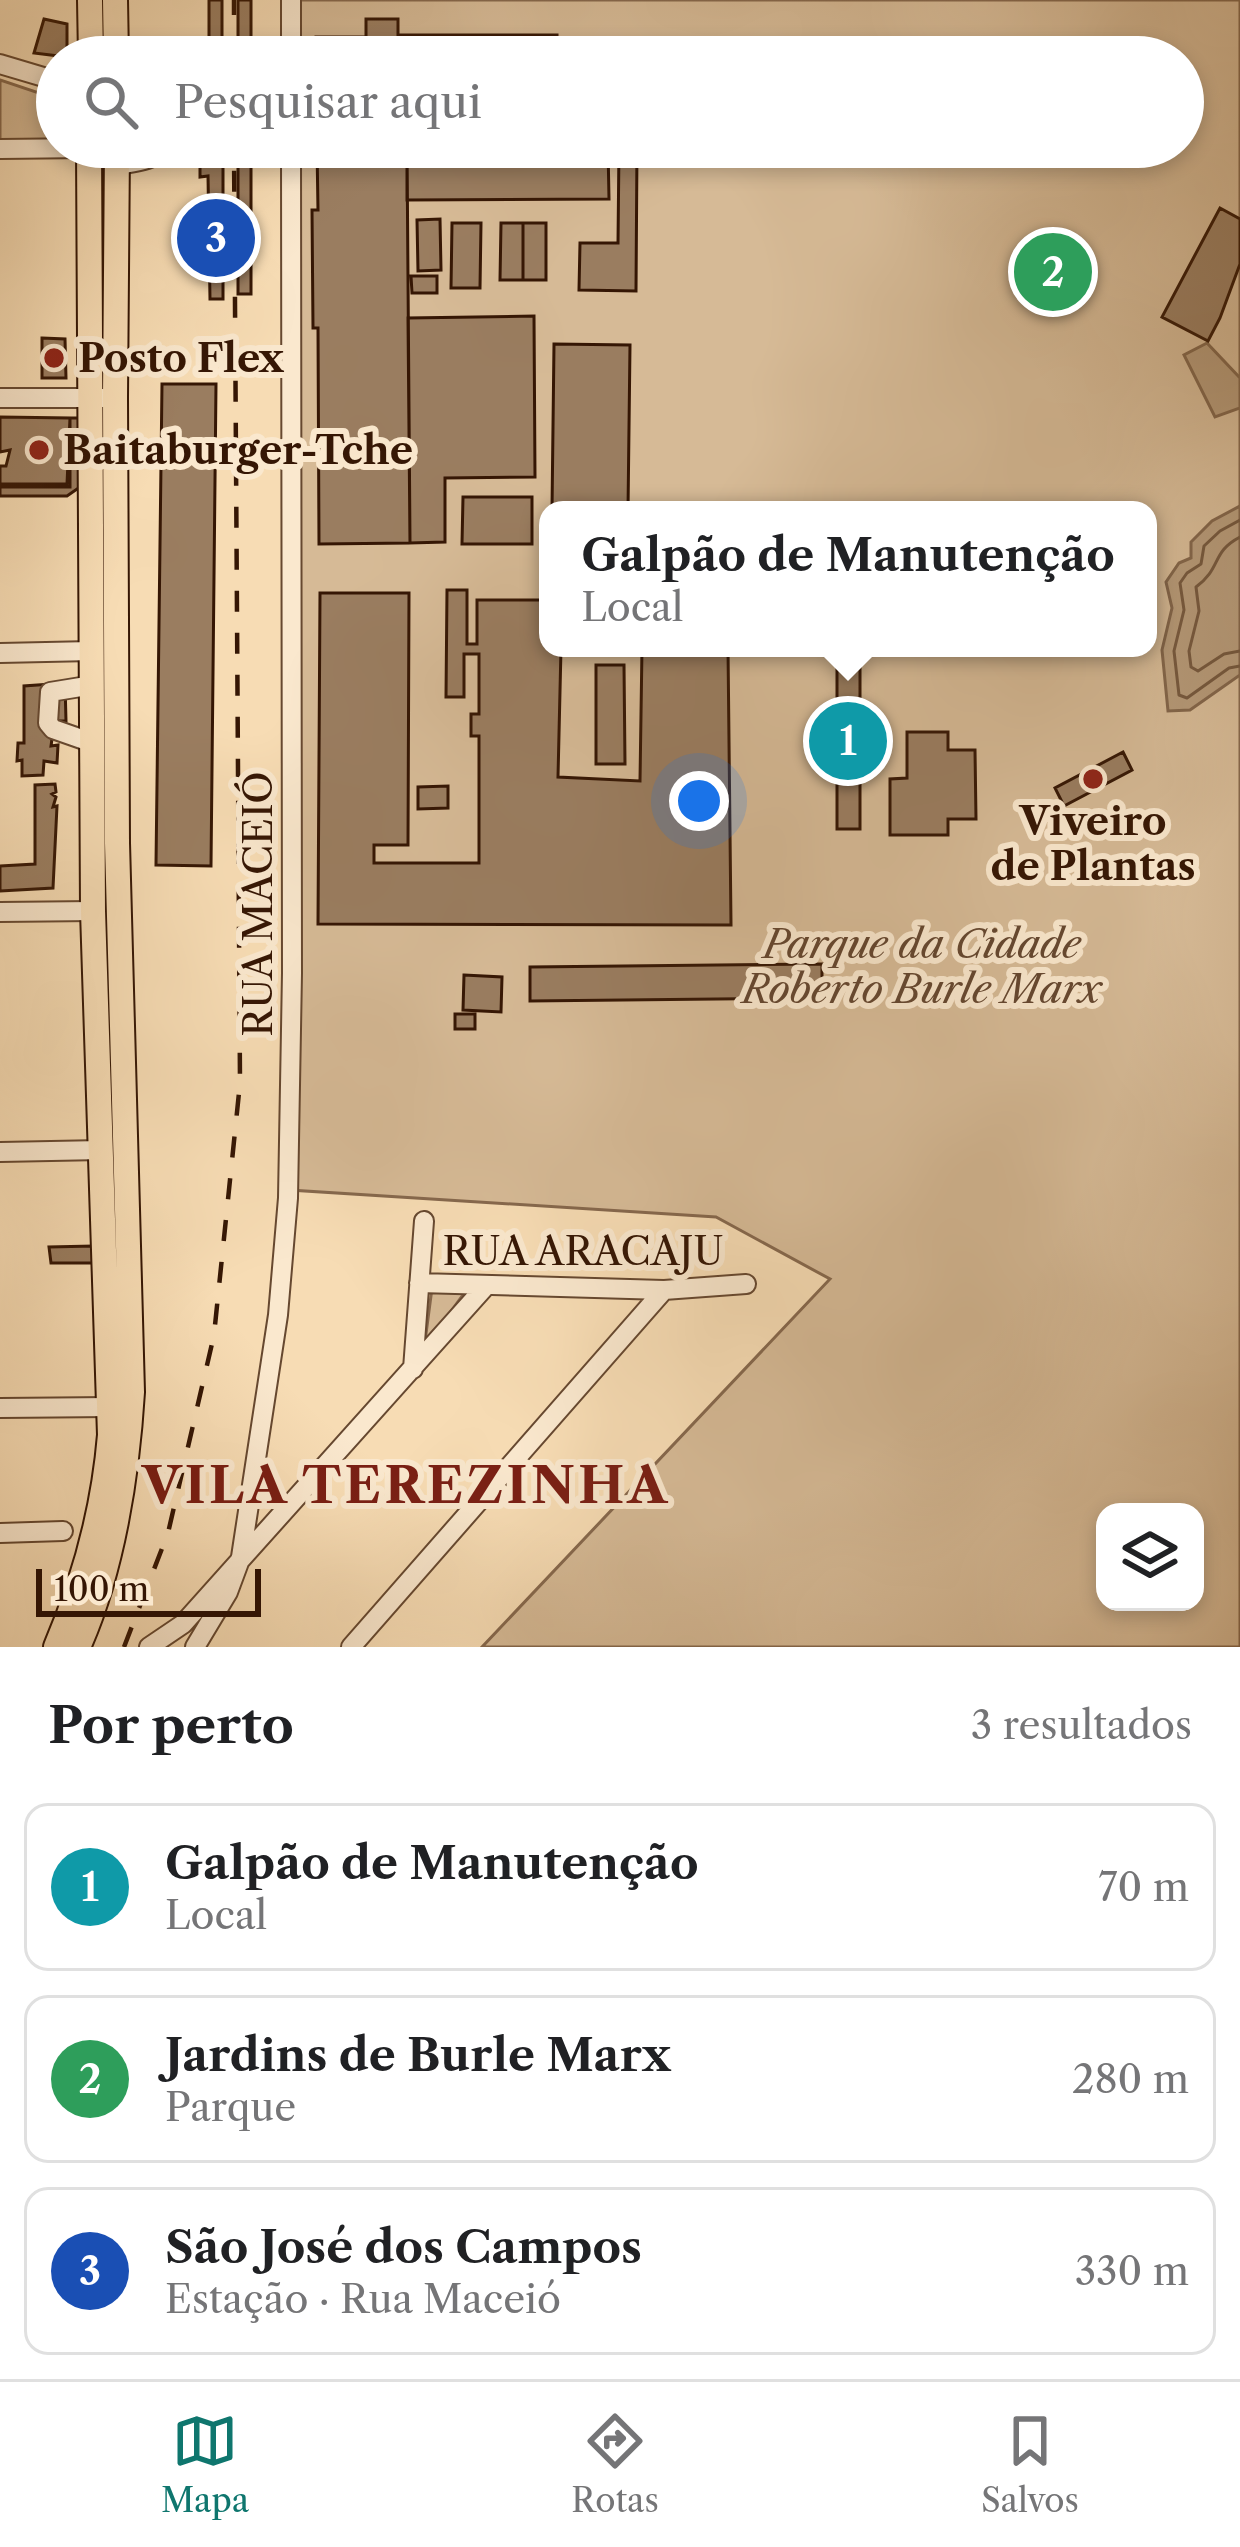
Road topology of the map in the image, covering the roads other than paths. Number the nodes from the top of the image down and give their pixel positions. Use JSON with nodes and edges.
{"nodes":[{"id":1,"x":90,"y":0,"type":"edge"},
{"id":2,"x":115,"y":0,"type":"edge"},
{"id":3,"x":291,"y":0,"type":"edge"},
{"id":4,"x":91,"y":36,"type":"edge"},
{"id":5,"x":116,"y":36,"type":"edge"},
{"id":6,"x":290,"y":36,"type":"edge"},
{"id":7,"x":0,"y":64,"type":"edge"},
{"id":8,"x":36,"y":75,"type":"edge"},
{"id":9,"x":36,"y":148,"type":"edge"},
{"id":10,"x":0,"y":149,"type":"edge"},
{"id":11,"x":90,"y":168,"type":"edge"},
{"id":12,"x":116,"y":168,"type":"edge"},
{"id":13,"x":291,"y":168,"type":"edge"},
{"id":14,"x":0,"y":398,"type":"edge"},
{"id":15,"x":102,"y":398,"type":"junction"},
{"id":16,"x":92,"y":651,"type":"junction"},
{"id":17,"x":0,"y":653,"type":"edge"},
{"id":18,"x":92,"y":686,"type":"junction"},
{"id":19,"x":93,"y":743,"type":"junction"},
{"id":20,"x":94,"y":910,"type":"junction"},
{"id":21,"x":0,"y":912,"type":"edge"},
{"id":22,"x":102,"y":1150,"type":"junction"},
{"id":23,"x":0,"y":1152,"type":"edge"},
{"id":24,"x":424,"y":1221,"type":"dead end"},
{"id":25,"x":419,"y":1283,"type":"junction"},
{"id":26,"x":746,"y":1284,"type":"dead end"},
{"id":27,"x":485,"y":1287,"type":"junction"},
{"id":28,"x":664,"y":1290,"type":"junction"},
{"id":29,"x":412,"y":1369,"type":"junction"},
{"id":30,"x":111,"y":1407,"type":"junction"},
{"id":31,"x":0,"y":1408,"type":"edge"},
{"id":32,"x":63,"y":1531,"type":"dead end"},
{"id":33,"x":0,"y":1533,"type":"edge"},
{"id":34,"x":241,"y":1557,"type":"junction"},
{"id":35,"x":56,"y":1647,"type":"edge"},
{"id":36,"x":78,"y":1647,"type":"edge"},
{"id":37,"x":149,"y":1647,"type":"edge"},
{"id":38,"x":195,"y":1647,"type":"edge"},
{"id":39,"x":351,"y":1647,"type":"edge"}],
"edges":[{"from":1,"to":4,"type":"main road"},
{"from":2,"to":5,"type":"main road"},
{"from":3,"to":6,"type":"street"},
{"from":7,"to":8,"type":"street"},
{"from":9,"to":10,"type":"street"},
{"from":11,"to":15,"type":"main road"},
{"from":12,"to":15,"type":"main road"},
{"from":13,"to":34,"type":"street","name":"RUA MACEIÓ"},
{"from":14,"to":15,"type":"street"},
{"from":15,"to":16,"type":"main road"},
{"from":15,"to":36,"type":"main road"},
{"from":16,"to":17,"type":"street"},
{"from":16,"to":18,"type":"main road"},
{"from":18,"to":19,"type":"main road"},
{"from":18,"to":19,"type":"street"},
{"from":19,"to":20,"type":"main road"},
{"from":20,"to":21,"type":"street"},
{"from":20,"to":22,"type":"main road"},
{"from":22,"to":23,"type":"street"},
{"from":22,"to":30,"type":"main road"},
{"from":24,"to":25,"type":"street"},
{"from":25,"to":27,"type":"street","name":"RUA ARACAJU"},
{"from":25,"to":29,"type":"street"},
{"from":26,"to":28,"type":"street","name":"RUA ARACAJU"},
{"from":27,"to":28,"type":"street","name":"RUA ARACAJU"},
{"from":27,"to":29,"type":"street"},
{"from":28,"to":39,"type":"street"},
{"from":29,"to":34,"type":"street"},
{"from":30,"to":31,"type":"street"},
{"from":30,"to":35,"type":"main road"},
{"from":32,"to":33,"type":"street"},
{"from":34,"to":37,"type":"street"},
{"from":34,"to":38,"type":"street","name":"RUA MACEIÓ"}]}
